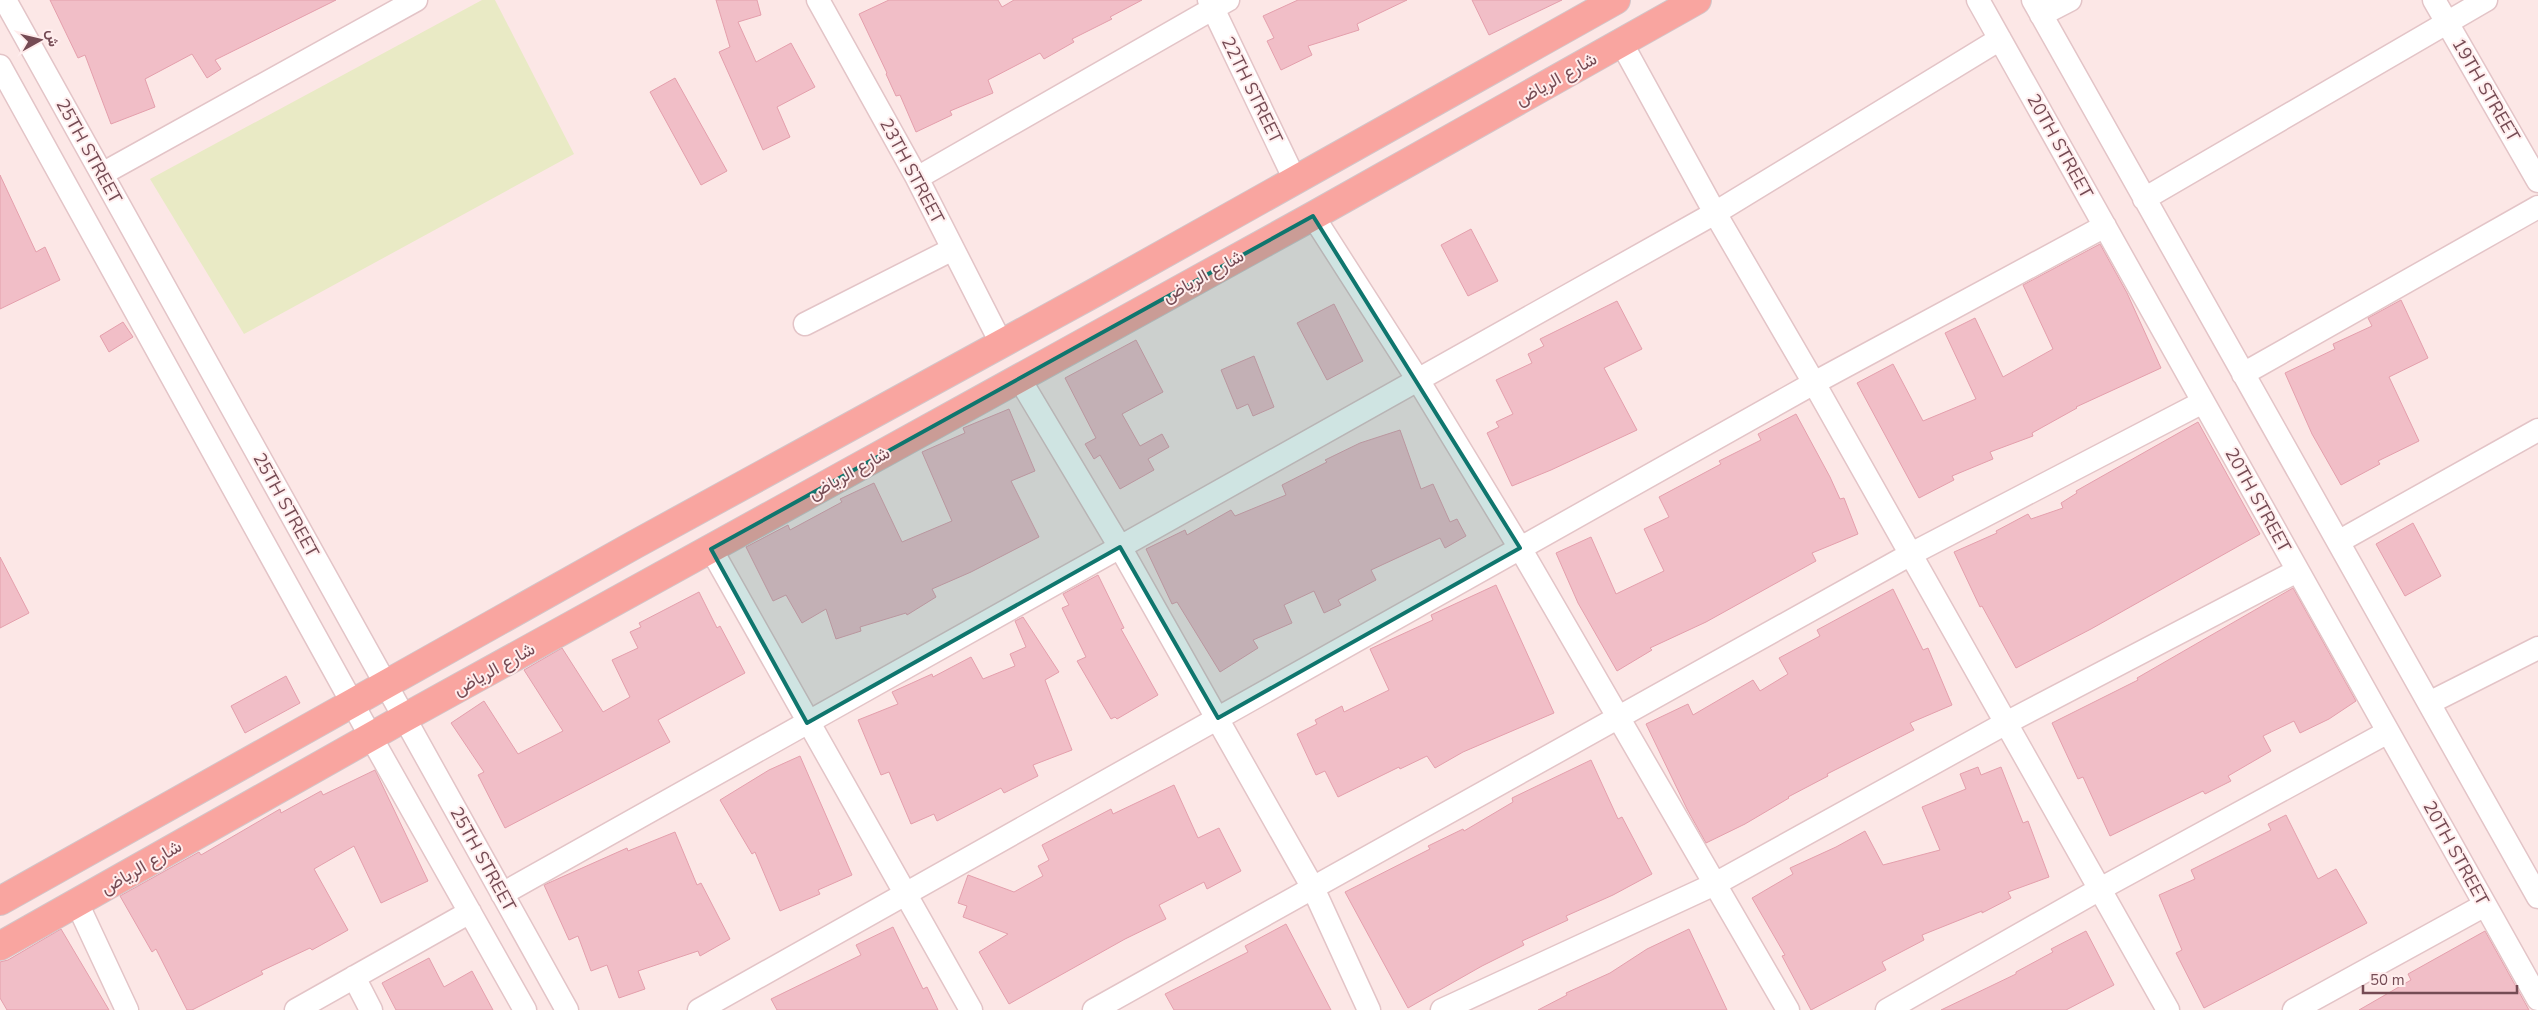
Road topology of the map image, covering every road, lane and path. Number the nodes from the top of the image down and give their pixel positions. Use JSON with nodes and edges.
{"nodes":[{"id":1,"x":416,"y":0,"type":"edge"},
{"id":2,"x":1697,"y":0,"type":"edge"},
{"id":3,"x":1978,"y":0,"type":"edge"},
{"id":4,"x":2070,"y":0,"type":"edge"},
{"id":5,"x":2434,"y":0,"type":"edge"},
{"id":6,"x":2486,"y":0,"type":"edge"},
{"id":7,"x":8,"y":1,"type":"edge"},
{"id":8,"x":824,"y":2,"type":"edge"},
{"id":9,"x":1217,"y":3,"type":"edge"},
{"id":10,"x":1606,"y":3,"type":"edge"},
{"id":11,"x":2037,"y":8,"type":"edge"},
{"id":12,"x":2447,"y":22,"type":"junction"},
{"id":13,"x":2000,"y":39,"type":"junction"},
{"id":14,"x":1621,"y":42,"type":"junction"},
{"id":15,"x":0,"y":66,"type":"edge"},
{"id":16,"x":102,"y":174,"type":"junction"},
{"id":17,"x":917,"y":178,"type":"junction"},
{"id":18,"x":1295,"y":180,"type":"junction"},
{"id":19,"x":2538,"y":181,"type":"edge"},
{"id":20,"x":2144,"y":199,"type":"junction"},
{"id":21,"x":2538,"y":207,"type":"edge"},
{"id":22,"x":1715,"y":213,"type":"junction"},
{"id":23,"x":1313,"y":216,"type":"junction"},
{"id":24,"x":2104,"y":226,"type":"junction"},
{"id":25,"x":954,"y":249,"type":"junction"},
{"id":26,"x":805,"y":324,"type":"dead end"},
{"id":27,"x":1002,"y":343,"type":"junction"},
{"id":28,"x":2243,"y":374,"type":"junction"},
{"id":29,"x":1019,"y":378,"type":"junction"},
{"id":30,"x":1418,"y":380,"type":"junction"},
{"id":31,"x":1814,"y":383,"type":"junction"},
{"id":32,"x":2203,"y":402,"type":"junction"},
{"id":33,"x":2538,"y":430,"type":"edge"},
{"id":34,"x":2338,"y":542,"type":"junction"},
{"id":35,"x":1120,"y":547,"type":"junction"},
{"id":36,"x":1520,"y":548,"type":"junction"},
{"id":37,"x":711,"y":549,"type":"junction"},
{"id":38,"x":1911,"y":554,"type":"junction"},
{"id":39,"x":2297,"y":570,"type":"junction"},
{"id":40,"x":2538,"y":648,"type":"edge"},
{"id":41,"x":385,"y":685,"type":"junction"},
{"id":42,"x":2429,"y":703,"type":"junction"},
{"id":43,"x":352,"y":704,"type":"junction"},
{"id":44,"x":1618,"y":717,"type":"junction"},
{"id":45,"x":404,"y":718,"type":"junction"},
{"id":46,"x":1218,"y":718,"type":"junction"},
{"id":47,"x":807,"y":723,"type":"junction"},
{"id":48,"x":2006,"y":723,"type":"junction"},
{"id":49,"x":2388,"y":732,"type":"junction"},
{"id":50,"x":371,"y":737,"type":"junction"},
{"id":51,"x":2533,"y":874,"type":"edge"},
{"id":52,"x":1715,"y":884,"type":"junction"},
{"id":53,"x":1313,"y":888,"type":"junction"},
{"id":54,"x":2100,"y":889,"type":"junction"},
{"id":55,"x":502,"y":894,"type":"junction"},
{"id":56,"x":906,"y":894,"type":"junction"},
{"id":57,"x":2538,"y":897,"type":"edge"},
{"id":58,"x":0,"y":901,"type":"edge"},
{"id":59,"x":77,"y":903,"type":"junction"},
{"id":60,"x":2485,"y":905,"type":"junction"},
{"id":61,"x":470,"y":912,"type":"junction"},
{"id":62,"x":0,"y":946,"type":"edge"},
{"id":63,"x":354,"y":978,"type":"junction"},
{"id":64,"x":2538,"y":999,"type":"edge"},
{"id":65,"x":128,"y":1010,"type":"edge"},
{"id":66,"x":296,"y":1010,"type":"edge"},
{"id":67,"x":371,"y":1010,"type":"edge"},
{"id":68,"x":525,"y":1010,"type":"edge"},
{"id":69,"x":567,"y":1010,"type":"edge"},
{"id":70,"x":699,"y":1010,"type":"edge"},
{"id":71,"x":971,"y":1010,"type":"edge"},
{"id":72,"x":1094,"y":1010,"type":"edge"},
{"id":73,"x":1369,"y":1010,"type":"edge"},
{"id":74,"x":1442,"y":1010,"type":"edge"},
{"id":75,"x":1788,"y":1010,"type":"edge"},
{"id":76,"x":1887,"y":1010,"type":"edge"},
{"id":77,"x":2168,"y":1010,"type":"edge"},
{"id":78,"x":2294,"y":1010,"type":"edge"}],
"edges":[{"from":1,"to":16,"type":"street"},
{"from":2,"to":14,"type":"main road","name":"شارع الرياض"},
{"from":3,"to":13,"type":"street","name":"20TH STREET"},
{"from":4,"to":11,"type":"street"},
{"from":5,"to":12,"type":"street","name":"19TH STREET"},
{"from":6,"to":12,"type":"street"},
{"from":7,"to":16,"type":"street","name":"25TH STREET"},
{"from":8,"to":17,"type":"street","name":"23TH STREET"},
{"from":9,"to":17,"type":"street"},
{"from":9,"to":18,"type":"street","name":"22TH STREET"},
{"from":10,"to":18,"type":"main road"},
{"from":11,"to":20,"type":"street"},
{"from":12,"to":19,"type":"street","name":"19TH STREET"},
{"from":12,"to":20,"type":"street"},
{"from":13,"to":22,"type":"street"},
{"from":13,"to":24,"type":"street","name":"20TH STREET"},
{"from":14,"to":22,"type":"street"},
{"from":14,"to":23,"type":"main road","name":"شارع الرياض"},
{"from":15,"to":43,"type":"street","name":"25TH STREET"},
{"from":16,"to":41,"type":"street","name":"25TH STREET"},
{"from":17,"to":25,"type":"street","name":"23TH STREET"},
{"from":18,"to":27,"type":"main road"},
{"from":20,"to":28,"type":"street"},
{"from":21,"to":28,"type":"street"},
{"from":22,"to":30,"type":"street"},
{"from":22,"to":31,"type":"street"},
{"from":23,"to":29,"type":"main road","name":"شارع الرياض"},
{"from":23,"to":30,"type":"street"},
{"from":24,"to":31,"type":"street"},
{"from":24,"to":32,"type":"street","name":"20TH STREET"},
{"from":25,"to":26,"type":"street"},
{"from":25,"to":27,"type":"street","name":"23TH STREET"},
{"from":27,"to":41,"type":"main road"},
{"from":28,"to":34,"type":"street"},
{"from":29,"to":35,"type":"street"},
{"from":29,"to":37,"type":"main road","name":"شارع الرياض"},
{"from":30,"to":35,"type":"street"},
{"from":30,"to":36,"type":"street"},
{"from":31,"to":36,"type":"street"},
{"from":31,"to":38,"type":"street"},
{"from":32,"to":38,"type":"street"},
{"from":32,"to":39,"type":"street","name":"20TH STREET"},
{"from":33,"to":34,"type":"street"},
{"from":34,"to":42,"type":"street"},
{"from":35,"to":46,"type":"street"},
{"from":35,"to":47,"type":"street"},
{"from":36,"to":44,"type":"street"},
{"from":36,"to":46,"type":"street"},
{"from":37,"to":45,"type":"main road","name":"شارع الرياض"},
{"from":37,"to":47,"type":"street"},
{"from":38,"to":44,"type":"street"},
{"from":38,"to":48,"type":"street"},
{"from":39,"to":48,"type":"street"},
{"from":39,"to":49,"type":"street","name":"20TH STREET"},
{"from":40,"to":42,"type":"street"},
{"from":41,"to":43,"type":"main road"},
{"from":41,"to":45,"type":"street","name":"25TH STREET"},
{"from":42,"to":51,"type":"street"},
{"from":43,"to":50,"type":"street","name":"25TH STREET"},
{"from":43,"to":58,"type":"main road"},
{"from":44,"to":52,"type":"street"},
{"from":44,"to":53,"type":"street"},
{"from":45,"to":50,"type":"main road","name":"شارع الرياض"},
{"from":45,"to":55,"type":"street","name":"25TH STREET"},
{"from":46,"to":53,"type":"street"},
{"from":46,"to":56,"type":"street"},
{"from":47,"to":55,"type":"street"},
{"from":47,"to":56,"type":"street"},
{"from":48,"to":52,"type":"street"},
{"from":48,"to":54,"type":"street"},
{"from":49,"to":54,"type":"street"},
{"from":49,"to":60,"type":"street","name":"20TH STREET"},
{"from":50,"to":59,"type":"main road","name":"شارع الرياض"},
{"from":50,"to":61,"type":"street","name":"25TH STREET"},
{"from":51,"to":57,"type":"street"},
{"from":52,"to":74,"type":"street"},
{"from":52,"to":75,"type":"street"},
{"from":53,"to":72,"type":"street"},
{"from":53,"to":73,"type":"street"},
{"from":54,"to":76,"type":"street"},
{"from":54,"to":77,"type":"street"},
{"from":55,"to":69,"type":"street","name":"25TH STREET"},
{"from":56,"to":70,"type":"street"},
{"from":56,"to":71,"type":"street"},
{"from":59,"to":62,"type":"main road","name":"شارع الرياض"},
{"from":59,"to":65,"type":"street"},
{"from":60,"to":64,"type":"street","name":"20TH STREET"},
{"from":60,"to":78,"type":"street"},
{"from":61,"to":63,"type":"street"},
{"from":61,"to":68,"type":"street","name":"25TH STREET"},
{"from":63,"to":66,"type":"street"},
{"from":63,"to":67,"type":"street"}]}
